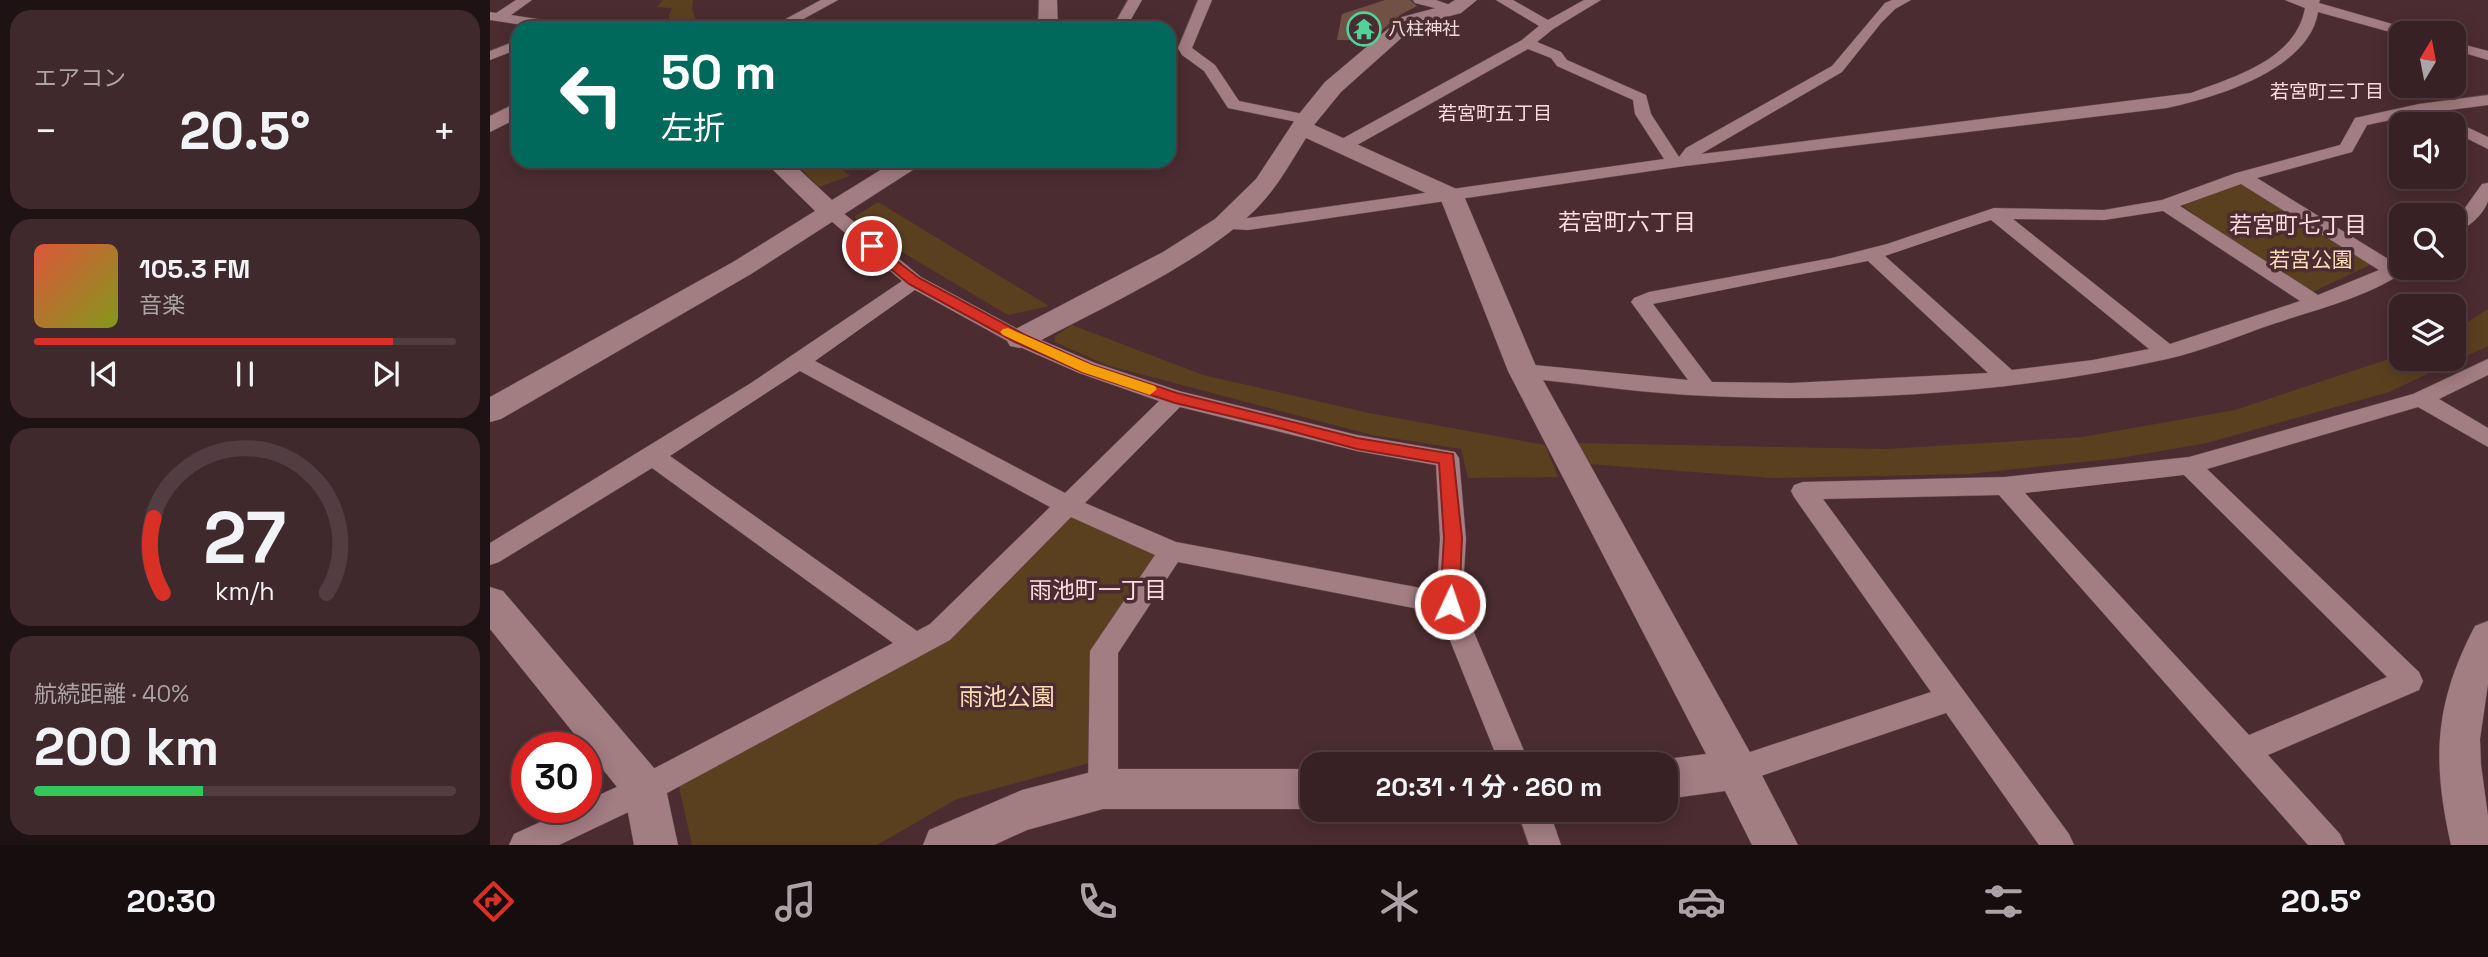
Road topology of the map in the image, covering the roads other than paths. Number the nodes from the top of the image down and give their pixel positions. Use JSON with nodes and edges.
{"nodes":[{"id":1,"x":525,"y":0,"type":"edge"},
{"id":2,"x":831,"y":0,"type":"edge"},
{"id":3,"x":1048,"y":0,"type":"edge"},
{"id":4,"x":1135,"y":0,"type":"edge"},
{"id":5,"x":1205,"y":0,"type":"edge"},
{"id":6,"x":1420,"y":0,"type":"edge"},
{"id":7,"x":1503,"y":0,"type":"edge"},
{"id":8,"x":1594,"y":0,"type":"edge"},
{"id":9,"x":2292,"y":0,"type":"edge"},
{"id":10,"x":1894,"y":2,"type":"edge"},
{"id":11,"x":2313,"y":2,"type":"edge"},
{"id":12,"x":1461,"y":4,"type":"edge"},
{"id":13,"x":494,"y":17,"type":"edge"},
{"id":14,"x":522,"y":21,"type":"edge"},
{"id":15,"x":790,"y":21,"type":"edge"},
{"id":16,"x":1048,"y":21,"type":"edge"},
{"id":17,"x":1123,"y":21,"type":"edge"},
{"id":18,"x":1548,"y":26,"type":"junction"},
{"id":19,"x":2389,"y":27,"type":"edge"},
{"id":20,"x":1527,"y":43,"type":"junction"},
{"id":21,"x":511,"y":47,"type":"edge"},
{"id":22,"x":2466,"y":50,"type":"edge"},
{"id":23,"x":490,"y":56,"type":"edge"},
{"id":24,"x":2488,"y":56,"type":"edge"},
{"id":25,"x":2488,"y":100,"type":"edge"},
{"id":26,"x":2419,"y":109,"type":"junction"},
{"id":27,"x":2425,"y":112,"type":"edge"},
{"id":28,"x":511,"y":113,"type":"edge"},
{"id":29,"x":1304,"y":123,"type":"junction"},
{"id":30,"x":490,"y":125,"type":"edge"},
{"id":31,"x":2466,"y":133,"type":"edge"},
{"id":32,"x":2488,"y":144,"type":"edge"},
{"id":33,"x":1344,"y":145,"type":"junction"},
{"id":34,"x":1680,"y":162,"type":"junction"},
{"id":35,"x":784,"y":168,"type":"edge"},
{"id":36,"x":900,"y":168,"type":"edge"},
{"id":37,"x":2242,"y":177,"type":"junction"},
{"id":38,"x":2488,"y":188,"type":"edge"},
{"id":39,"x":1452,"y":196,"type":"junction"},
{"id":40,"x":2166,"y":205,"type":"junction"},
{"id":41,"x":830,"y":211,"type":"junction"},
{"id":42,"x":1994,"y":213,"type":"junction"},
{"id":43,"x":2466,"y":218,"type":"edge"},
{"id":44,"x":1224,"y":224,"type":"junction"},
{"id":45,"x":1872,"y":254,"type":"junction"},
{"id":46,"x":2389,"y":263,"type":"edge"},
{"id":47,"x":2389,"y":271,"type":"edge"},
{"id":48,"x":914,"y":281,"type":"junction"},
{"id":49,"x":2315,"y":302,"type":"junction"},
{"id":50,"x":1020,"y":339,"type":"junction"},
{"id":51,"x":2166,"y":352,"type":"junction"},
{"id":52,"x":801,"y":363,"type":"junction"},
{"id":53,"x":2488,"y":366,"type":"edge"},
{"id":54,"x":1523,"y":371,"type":"junction"},
{"id":55,"x":2007,"y":378,"type":"junction"},
{"id":56,"x":1706,"y":389,"type":"junction"},
{"id":57,"x":1175,"y":398,"type":"junction"},
{"id":58,"x":2421,"y":399,"type":"junction"},
{"id":59,"x":490,"y":411,"type":"edge"},
{"id":60,"x":2488,"y":439,"type":"edge"},
{"id":61,"x":654,"y":457,"type":"junction"},
{"id":62,"x":2189,"y":466,"type":"junction"},
{"id":63,"x":2005,"y":486,"type":"junction"},
{"id":64,"x":1067,"y":505,"type":"junction"},
{"id":65,"x":1171,"y":551,"type":"junction"},
{"id":66,"x":490,"y":555,"type":"edge"},
{"id":67,"x":490,"y":602,"type":"edge"},
{"id":68,"x":1450,"y":604,"type":"junction"},
{"id":69,"x":2488,"y":637,"type":"edge"},
{"id":70,"x":915,"y":644,"type":"junction"},
{"id":71,"x":1952,"y":698,"type":"junction"},
{"id":72,"x":2244,"y":751,"type":"junction"},
{"id":73,"x":1510,"y":752,"type":"edge"},
{"id":74,"x":1737,"y":770,"type":"junction"},
{"id":75,"x":1678,"y":777,"type":"edge"},
{"id":76,"x":645,"y":789,"type":"junction"},
{"id":77,"x":1103,"y":789,"type":"junction"},
{"id":78,"x":1300,"y":789,"type":"edge"},
{"id":79,"x":1537,"y":822,"type":"edge"},
{"id":80,"x":525,"y":845,"type":"edge"},
{"id":81,"x":656,"y":845,"type":"edge"},
{"id":82,"x":945,"y":845,"type":"edge"},
{"id":83,"x":1545,"y":845,"type":"edge"},
{"id":84,"x":1776,"y":845,"type":"edge"},
{"id":85,"x":2058,"y":845,"type":"edge"},
{"id":86,"x":2329,"y":845,"type":"edge"},
{"id":87,"x":2473,"y":845,"type":"edge"}],
"edges":[{"from":1,"to":13,"type":"street"},
{"from":2,"to":15,"type":"street"},
{"from":3,"to":16,"type":"street"},
{"from":4,"to":17,"type":"street"},
{"from":5,"to":29,"type":"street"},
{"from":6,"to":12,"type":"street"},
{"from":7,"to":18,"type":"street"},
{"from":8,"to":18,"type":"street"},
{"from":9,"to":11,"type":"street"},
{"from":10,"to":34,"type":"street"},
{"from":11,"to":19,"type":"street"},
{"from":11,"to":34,"type":"street"},
{"from":12,"to":29,"type":"street"},
{"from":13,"to":14,"type":"street"},
{"from":18,"to":20,"type":"street"},
{"from":20,"to":33,"type":"street"},
{"from":20,"to":34,"type":"street"},
{"from":21,"to":23,"type":"street"},
{"from":22,"to":24,"type":"street"},
{"from":25,"to":26,"type":"street"},
{"from":26,"to":27,"type":"street"},
{"from":26,"to":37,"type":"street"},
{"from":28,"to":30,"type":"street"},
{"from":29,"to":33,"type":"street"},
{"from":29,"to":44,"type":"street"},
{"from":31,"to":32,"type":"street"},
{"from":33,"to":39,"type":"street"},
{"from":34,"to":39,"type":"street"},
{"from":35,"to":41,"type":"street"},
{"from":36,"to":41,"type":"street"},
{"from":37,"to":40,"type":"street"},
{"from":37,"to":46,"type":"street"},
{"from":38,"to":43,"type":"street"},
{"from":39,"to":44,"type":"street"},
{"from":39,"to":54,"type":"street"},
{"from":40,"to":42,"type":"street"},
{"from":40,"to":49,"type":"street"},
{"from":41,"to":48,"type":"street"},
{"from":41,"to":59,"type":"street"},
{"from":42,"to":45,"type":"street"},
{"from":42,"to":51,"type":"street"},
{"from":44,"to":50,"type":"street"},
{"from":45,"to":55,"type":"street"},
{"from":45,"to":56,"type":"street"},
{"from":47,"to":49,"type":"street"},
{"from":48,"to":50,"type":"street"},
{"from":48,"to":52,"type":"street"},
{"from":49,"to":51,"type":"street"},
{"from":50,"to":57,"type":"street"},
{"from":51,"to":55,"type":"street"},
{"from":52,"to":61,"type":"street"},
{"from":52,"to":64,"type":"street"},
{"from":53,"to":58,"type":"street"},
{"from":54,"to":56,"type":"street"},
{"from":54,"to":74,"type":"street"},
{"from":55,"to":56,"type":"street"},
{"from":57,"to":64,"type":"street"},
{"from":57,"to":68,"type":"street"},
{"from":58,"to":60,"type":"street"},
{"from":58,"to":62,"type":"street"},
{"from":61,"to":66,"type":"street"},
{"from":61,"to":70,"type":"street"},
{"from":62,"to":63,"type":"street"},
{"from":62,"to":72,"type":"street"},
{"from":63,"to":71,"type":"street"},
{"from":63,"to":72,"type":"street"},
{"from":64,"to":65,"type":"street"},
{"from":64,"to":70,"type":"street"},
{"from":65,"to":68,"type":"street"},
{"from":65,"to":77,"type":"street"},
{"from":67,"to":76,"type":"street"},
{"from":68,"to":73,"type":"street"},
{"from":69,"to":87,"type":"street"},
{"from":70,"to":76,"type":"street"},
{"from":71,"to":74,"type":"street"},
{"from":71,"to":85,"type":"street"},
{"from":72,"to":86,"type":"street"},
{"from":74,"to":75,"type":"street"},
{"from":74,"to":84,"type":"street"},
{"from":76,"to":80,"type":"street"},
{"from":76,"to":81,"type":"street"},
{"from":77,"to":78,"type":"street"},
{"from":77,"to":82,"type":"street"},
{"from":79,"to":83,"type":"street"}]}
